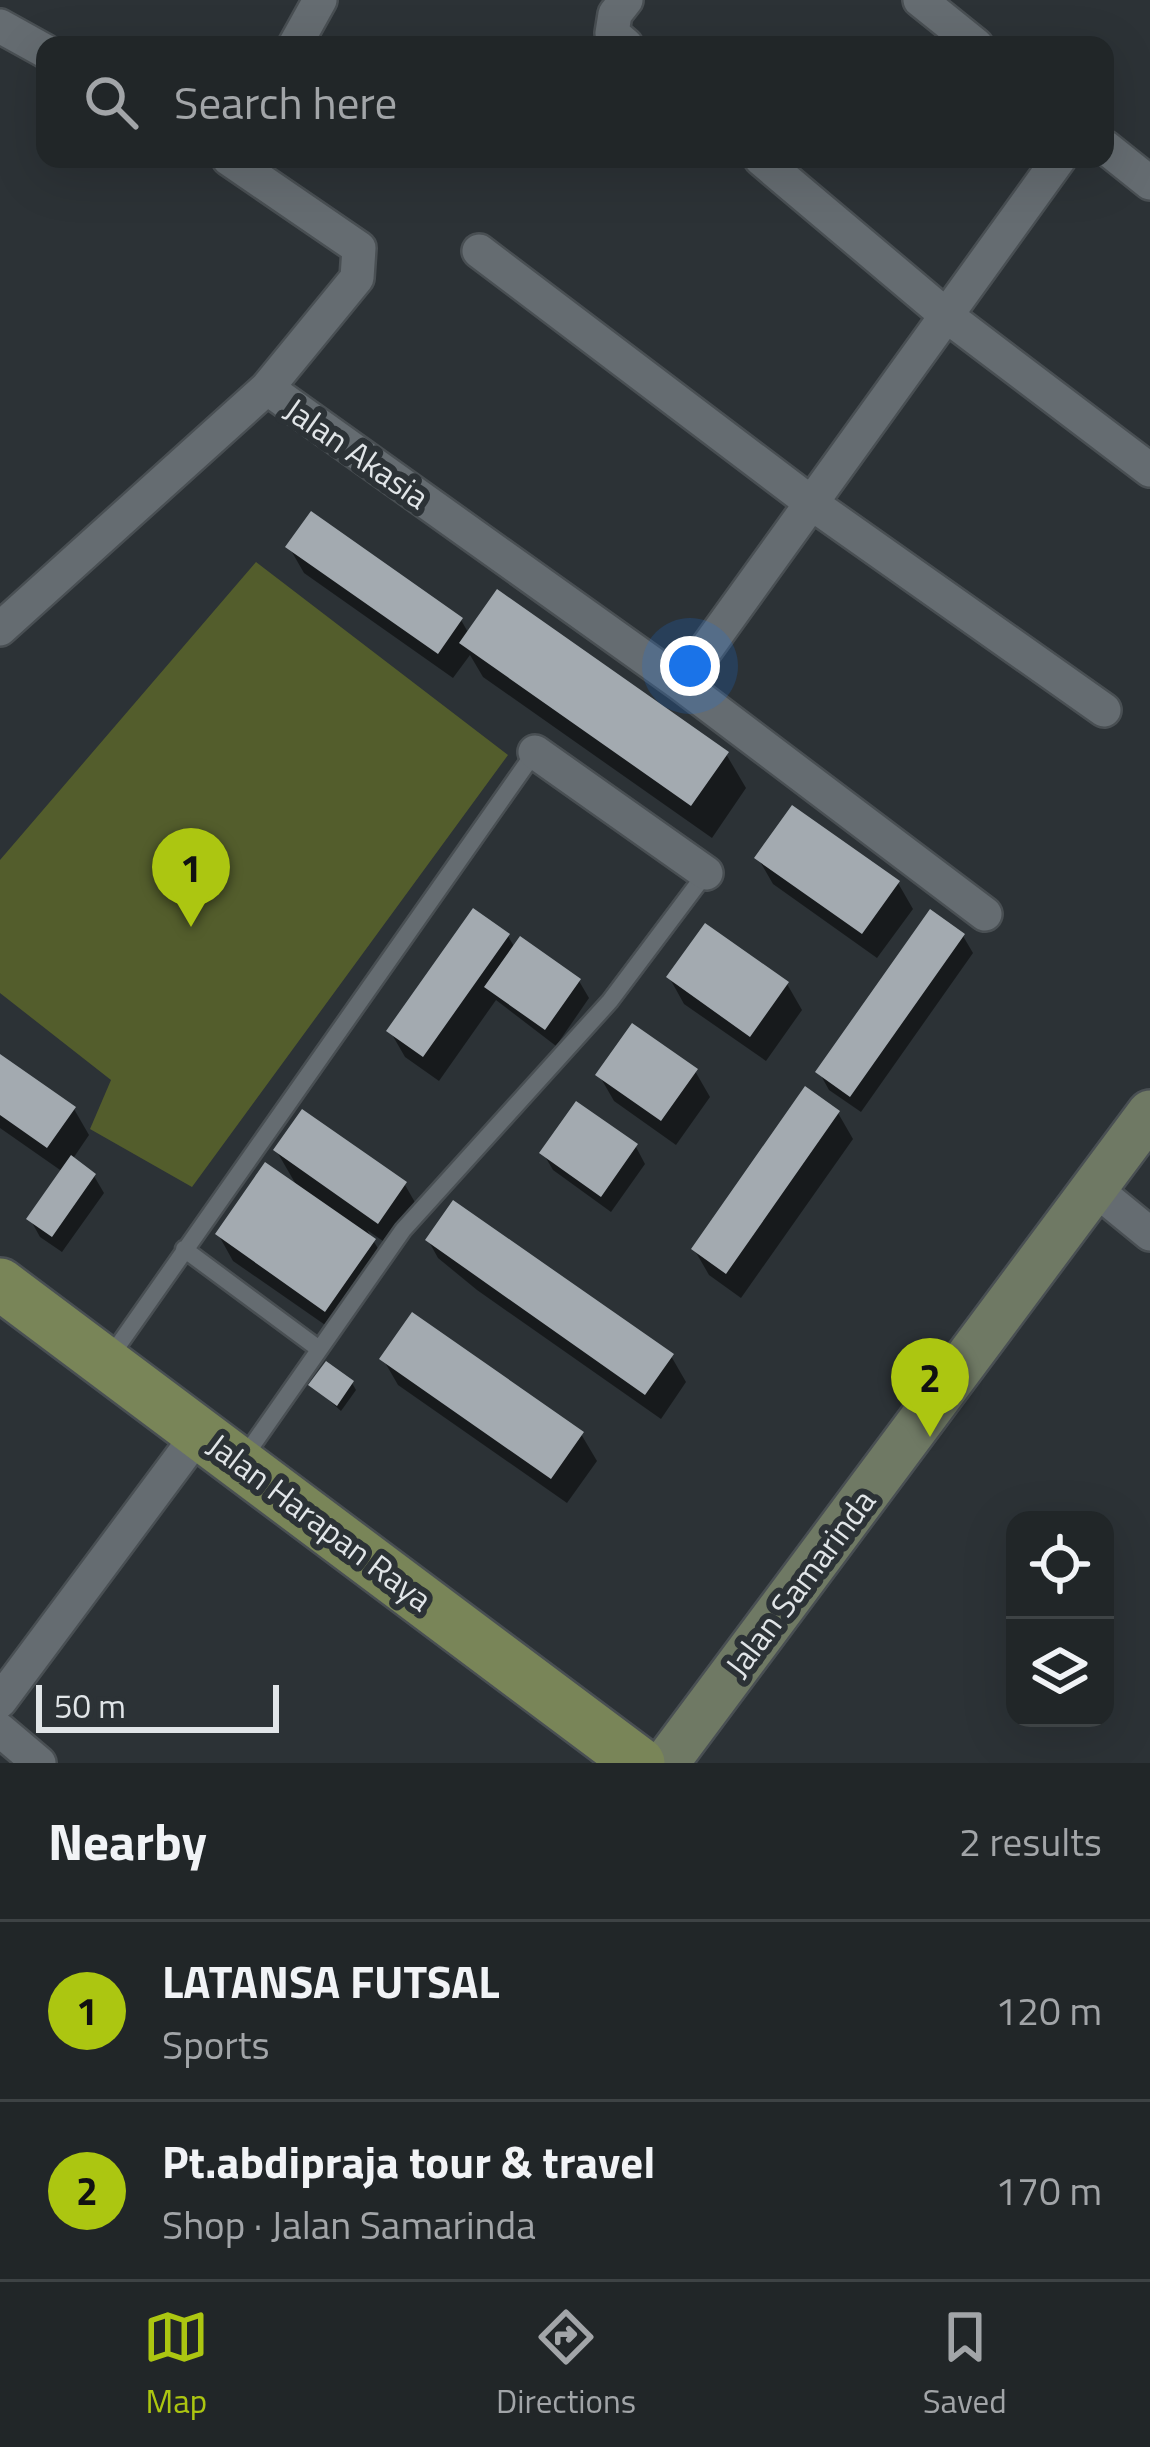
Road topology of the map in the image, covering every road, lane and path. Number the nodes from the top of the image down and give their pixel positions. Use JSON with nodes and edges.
{"nodes":[{"id":1,"x":320,"y":0,"type":"edge"},
{"id":2,"x":626,"y":0,"type":"edge"},
{"id":3,"x":943,"y":7,"type":"edge"},
{"id":4,"x":0,"y":26,"type":"edge"},
{"id":5,"x":300,"y":36,"type":"edge"},
{"id":6,"x":616,"y":36,"type":"edge"},
{"id":7,"x":968,"y":36,"type":"edge"},
{"id":8,"x":36,"y":46,"type":"edge"},
{"id":9,"x":1114,"y":154,"type":"edge"},
{"id":10,"x":242,"y":168,"type":"edge"},
{"id":11,"x":772,"y":168,"type":"edge"},
{"id":12,"x":1053,"y":168,"type":"edge"},
{"id":13,"x":1150,"y":183,"type":"edge"},
{"id":14,"x":479,"y":251,"type":"dead end"},
{"id":15,"x":947,"y":316,"type":"junction"},
{"id":16,"x":266,"y":388,"type":"junction"},
{"id":17,"x":1150,"y":470,"type":"edge"},
{"id":18,"x":814,"y":505,"type":"junction"},
{"id":19,"x":0,"y":629,"type":"edge"},
{"id":20,"x":681,"y":684,"type":"junction"},
{"id":21,"x":1104,"y":710,"type":"dead end"},
{"id":22,"x":535,"y":752,"type":"joint"},
{"id":23,"x":706,"y":874,"type":"joint"},
{"id":24,"x":985,"y":914,"type":"dead end"},
{"id":25,"x":1150,"y":1113,"type":"edge"},
{"id":26,"x":1095,"y":1189,"type":"junction"},
{"id":27,"x":1150,"y":1234,"type":"edge"},
{"id":28,"x":184,"y":1249,"type":"junction"},
{"id":29,"x":0,"y":1284,"type":"edge"},
{"id":30,"x":319,"y":1349,"type":"junction"},
{"id":31,"x":105,"y":1364,"type":"junction"},
{"id":32,"x":221,"y":1447,"type":"junction"},
{"id":33,"x":0,"y":1700,"type":"edge"},
{"id":34,"x":0,"y":1730,"type":"edge"},
{"id":35,"x":39,"y":1763,"type":"edge"},
{"id":36,"x":639,"y":1763,"type":"edge"},
{"id":37,"x":666,"y":1763,"type":"edge"}],
"edges":[{"from":1,"to":5,"type":"street"},
{"from":2,"to":6,"type":"street"},
{"from":3,"to":7,"type":"street"},
{"from":4,"to":8,"type":"street"},
{"from":9,"to":13,"type":"street"},
{"from":10,"to":16,"type":"street"},
{"from":11,"to":15,"type":"street"},
{"from":12,"to":15,"type":"street"},
{"from":14,"to":18,"type":"street"},
{"from":15,"to":17,"type":"street"},
{"from":15,"to":18,"type":"street"},
{"from":16,"to":19,"type":"street","name":"Jalan Akasia"},
{"from":16,"to":20,"type":"street","name":"Jalan Akasia"},
{"from":18,"to":20,"type":"street"},
{"from":18,"to":21,"type":"street"},
{"from":20,"to":24,"type":"street","name":"Jalan Akasia"},
{"from":22,"to":23,"type":"street"},
{"from":22,"to":28,"type":"lane"},
{"from":23,"to":30,"type":"lane"},
{"from":25,"to":26,"type":"street","name":"Jalan Samarinda"},
{"from":26,"to":27,"type":"street"},
{"from":26,"to":37,"type":"street","name":"Jalan Samarinda"},
{"from":28,"to":30,"type":"lane"},
{"from":28,"to":31,"type":"lane"},
{"from":29,"to":31,"type":"main road","name":"Jalan Harapan Raya"},
{"from":30,"to":32,"type":"lane"},
{"from":31,"to":32,"type":"main road","name":"Jalan Harapan Raya"},
{"from":32,"to":33,"type":"street"},
{"from":32,"to":36,"type":"main road","name":"Jalan Harapan Raya"},
{"from":34,"to":35,"type":"street"}]}
